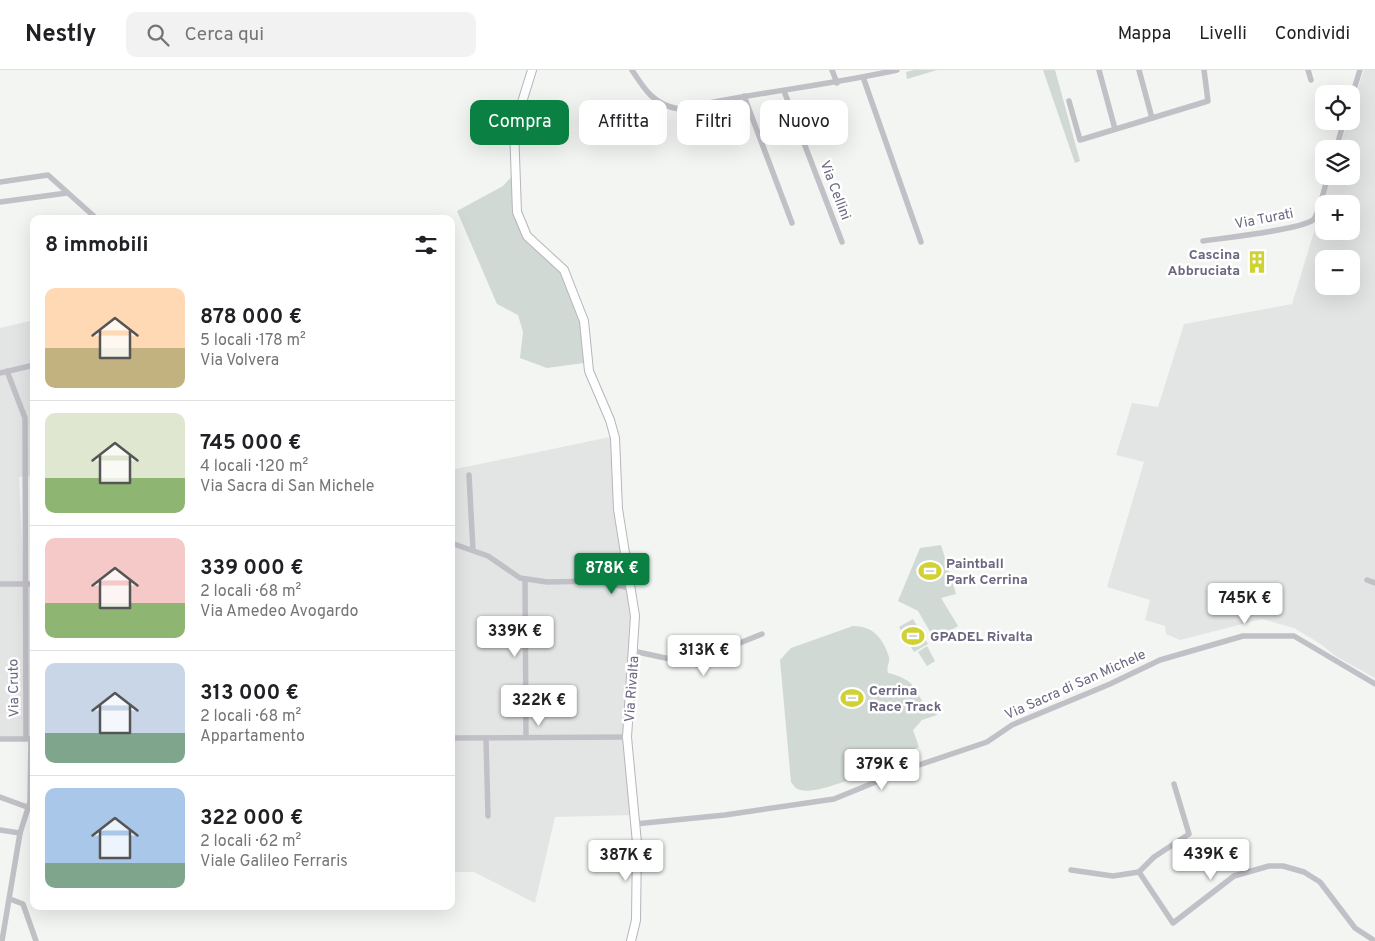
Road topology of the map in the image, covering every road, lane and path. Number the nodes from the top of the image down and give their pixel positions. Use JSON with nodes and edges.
{"nodes":[{"id":1,"x":532,"y":70,"type":"edge"},
{"id":2,"x":632,"y":70,"type":"edge"},
{"id":3,"x":832,"y":70,"type":"edge"},
{"id":4,"x":896,"y":70,"type":"edge"},
{"id":5,"x":1099,"y":70,"type":"edge"},
{"id":6,"x":1139,"y":70,"type":"edge"},
{"id":7,"x":1204,"y":70,"type":"edge"},
{"id":8,"x":1308,"y":70,"type":"edge"},
{"id":9,"x":1360,"y":70,"type":"edge"},
{"id":10,"x":863,"y":77,"type":"junction"},
{"id":11,"x":1310,"y":80,"type":"dead end"},
{"id":12,"x":836,"y":83,"type":"junction"},
{"id":13,"x":1355,"y":85,"type":"edge"},
{"id":14,"x":784,"y":91,"type":"junction"},
{"id":15,"x":744,"y":96,"type":"junction"},
{"id":16,"x":1069,"y":100,"type":"dead end"},
{"id":17,"x":1152,"y":118,"type":"junction"},
{"id":18,"x":1116,"y":129,"type":"junction"},
{"id":19,"x":0,"y":182,"type":"edge"},
{"id":20,"x":1325,"y":185,"type":"edge"},
{"id":21,"x":67,"y":193,"type":"junction"},
{"id":22,"x":0,"y":202,"type":"edge"},
{"id":23,"x":92,"y":215,"type":"edge"},
{"id":24,"x":792,"y":223,"type":"dead end"},
{"id":25,"x":1203,"y":241,"type":"dead end"},
{"id":26,"x":842,"y":242,"type":"dead end"},
{"id":27,"x":921,"y":242,"type":"dead end"},
{"id":28,"x":30,"y":366,"type":"edge"},
{"id":29,"x":7,"y":371,"type":"junction"},
{"id":30,"x":0,"y":373,"type":"edge"},
{"id":31,"x":468,"y":475,"type":"dead end"},
{"id":32,"x":455,"y":544,"type":"edge"},
{"id":33,"x":473,"y":550,"type":"junction"},
{"id":34,"x":628,"y":577,"type":"junction"},
{"id":35,"x":525,"y":579,"type":"junction"},
{"id":36,"x":1366,"y":580,"type":"dead end"},
{"id":37,"x":598,"y":581,"type":"junction"},
{"id":38,"x":1375,"y":583,"type":"edge"},
{"id":39,"x":0,"y":584,"type":"edge"},
{"id":40,"x":24,"y":584,"type":"junction"},
{"id":41,"x":30,"y":584,"type":"edge"},
{"id":42,"x":630,"y":588,"type":"junction"},
{"id":43,"x":762,"y":634,"type":"dead end"},
{"id":44,"x":633,"y":651,"type":"junction"},
{"id":45,"x":1375,"y":684,"type":"edge"},
{"id":46,"x":526,"y":737,"type":"junction"},
{"id":47,"x":627,"y":737,"type":"junction"},
{"id":48,"x":30,"y":738,"type":"edge"},
{"id":49,"x":455,"y":738,"type":"edge"},
{"id":50,"x":0,"y":739,"type":"edge"},
{"id":51,"x":486,"y":739,"type":"junction"},
{"id":52,"x":1174,"y":784,"type":"dead end"},
{"id":53,"x":0,"y":797,"type":"edge"},
{"id":54,"x":30,"y":802,"type":"edge"},
{"id":55,"x":27,"y":807,"type":"junction"},
{"id":56,"x":488,"y":816,"type":"dead end"},
{"id":57,"x":635,"y":824,"type":"junction"},
{"id":58,"x":0,"y":830,"type":"edge"},
{"id":59,"x":20,"y":833,"type":"junction"},
{"id":60,"x":1071,"y":870,"type":"dead end"},
{"id":61,"x":1139,"y":872,"type":"junction"},
{"id":62,"x":10,"y":899,"type":"junction"},
{"id":63,"x":2,"y":938,"type":"edge"},
{"id":64,"x":36,"y":941,"type":"edge"},
{"id":65,"x":631,"y":941,"type":"edge"},
{"id":66,"x":1375,"y":941,"type":"edge"}],
"edges":[{"from":1,"to":34,"type":"street","name":"Via Rivalta"},
{"from":2,"to":15,"type":"street"},
{"from":3,"to":12,"type":"street"},
{"from":4,"to":10,"type":"street"},
{"from":5,"to":18,"type":"street"},
{"from":6,"to":17,"type":"street"},
{"from":7,"to":17,"type":"street"},
{"from":8,"to":11,"type":"street"},
{"from":9,"to":13,"type":"street"},
{"from":10,"to":12,"type":"street"},
{"from":10,"to":27,"type":"street"},
{"from":12,"to":14,"type":"street"},
{"from":14,"to":15,"type":"street"},
{"from":14,"to":26,"type":"street","name":"Via Cellini"},
{"from":15,"to":24,"type":"street"},
{"from":16,"to":18,"type":"street"},
{"from":17,"to":18,"type":"street"},
{"from":19,"to":21,"type":"street"},
{"from":20,"to":25,"type":"street","name":"Via Turati"},
{"from":21,"to":22,"type":"street"},
{"from":21,"to":23,"type":"street"},
{"from":28,"to":29,"type":"street"},
{"from":29,"to":30,"type":"street"},
{"from":29,"to":40,"type":"street","name":"Via Cruto"},
{"from":31,"to":33,"type":"street"},
{"from":32,"to":33,"type":"street"},
{"from":33,"to":35,"type":"street"},
{"from":34,"to":37,"type":"street"},
{"from":34,"to":42,"type":"street","name":"Via Rivalta"},
{"from":35,"to":37,"type":"street"},
{"from":35,"to":46,"type":"street"},
{"from":36,"to":38,"type":"street"},
{"from":37,"to":42,"type":"street"},
{"from":39,"to":40,"type":"street"},
{"from":40,"to":41,"type":"street"},
{"from":40,"to":48,"type":"street","name":"Via Cruto"},
{"from":42,"to":44,"type":"street","name":"Via Rivalta"},
{"from":43,"to":44,"type":"street"},
{"from":44,"to":47,"type":"street","name":"Via Rivalta"},
{"from":45,"to":57,"type":"street","name":"Via Sacra di San Michele"},
{"from":46,"to":47,"type":"street"},
{"from":46,"to":51,"type":"street"},
{"from":47,"to":57,"type":"street","name":"Via Rivalta"},
{"from":48,"to":50,"type":"street"},
{"from":49,"to":51,"type":"street"},
{"from":51,"to":56,"type":"street"},
{"from":52,"to":61,"type":"street"},
{"from":53,"to":55,"type":"street"},
{"from":54,"to":55,"type":"street","name":"Via Cruto"},
{"from":55,"to":59,"type":"street","name":"Via Cruto"},
{"from":57,"to":65,"type":"street","name":"Via Rivalta"},
{"from":58,"to":59,"type":"street"},
{"from":59,"to":62,"type":"street","name":"Via Cruto"},
{"from":60,"to":61,"type":"street"},
{"from":61,"to":66,"type":"street"},
{"from":62,"to":63,"type":"street","name":"Via Cruto"},
{"from":62,"to":64,"type":"street"}]}
